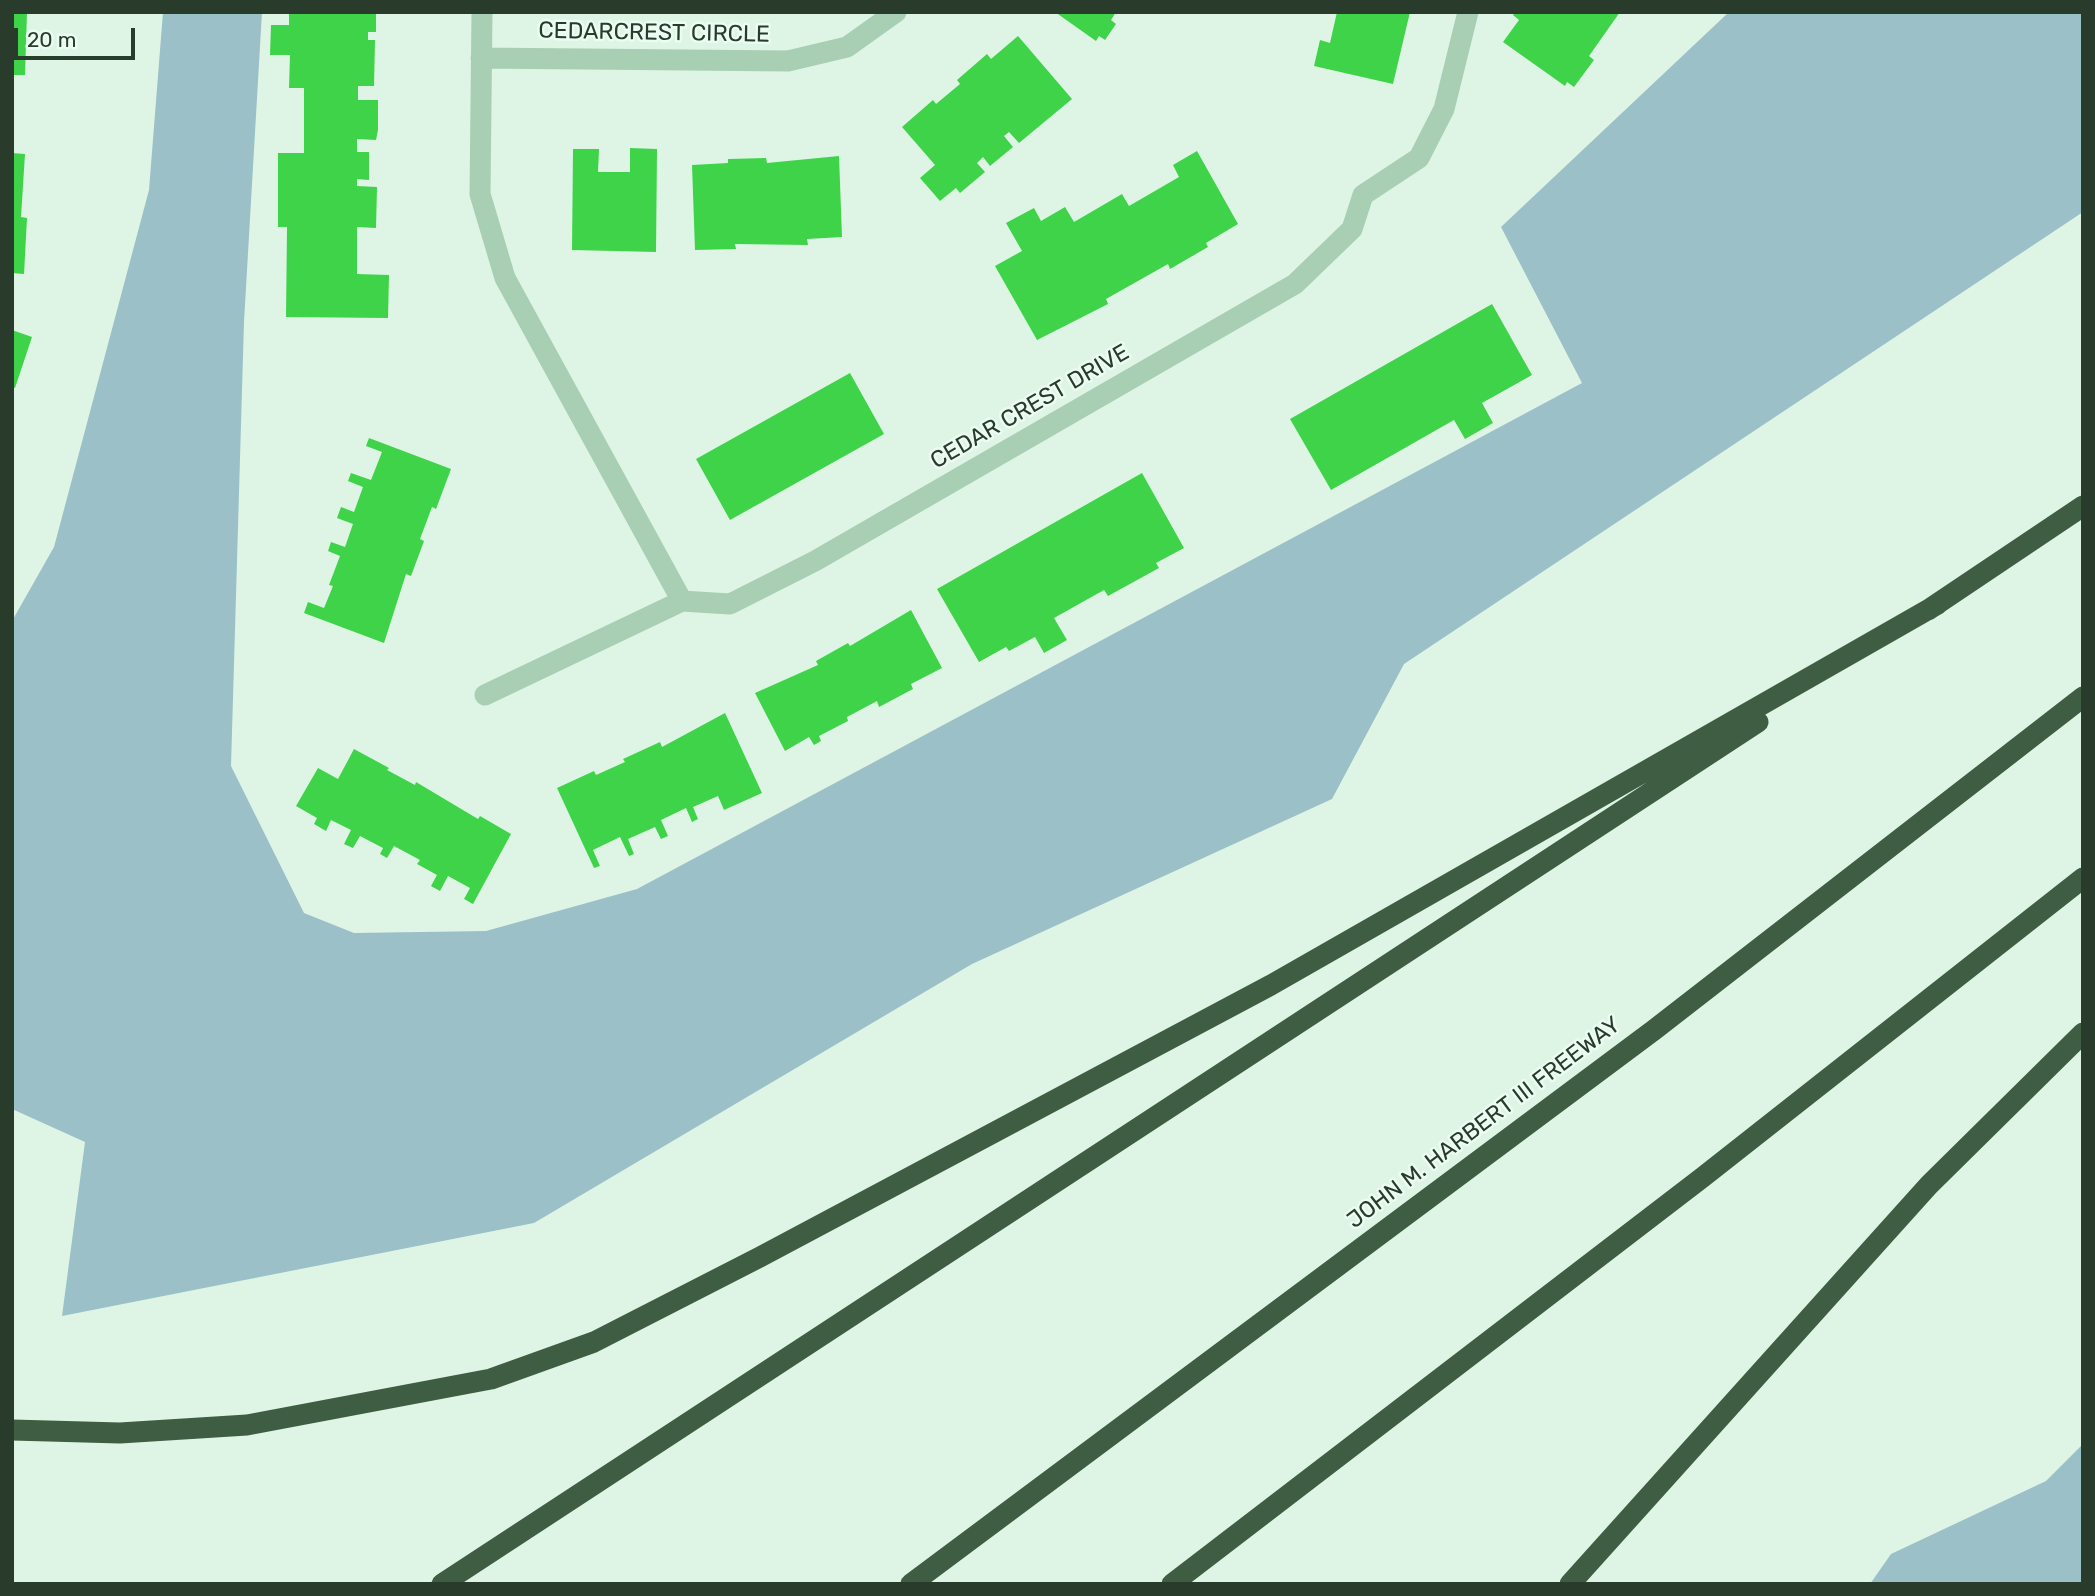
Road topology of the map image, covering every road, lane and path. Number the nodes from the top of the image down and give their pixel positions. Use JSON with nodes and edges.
{"nodes":[{"id":1,"x":482,"y":12,"type":"edge"},
{"id":2,"x":896,"y":12,"type":"edge"},
{"id":3,"x":1468,"y":12,"type":"edge"},
{"id":4,"x":481,"y":58,"type":"junction"},
{"id":5,"x":2083,"y":506,"type":"edge"},
{"id":6,"x":682,"y":601,"type":"junction"},
{"id":7,"x":1938,"y":604,"type":"junction"},
{"id":8,"x":485,"y":695,"type":"dead end"},
{"id":9,"x":2083,"y":697,"type":"edge"},
{"id":10,"x":2083,"y":878,"type":"edge"},
{"id":11,"x":2083,"y":1033,"type":"edge"},
{"id":12,"x":12,"y":1430,"type":"edge"},
{"id":13,"x":442,"y":1584,"type":"edge"},
{"id":14,"x":911,"y":1584,"type":"edge"},
{"id":15,"x":1172,"y":1584,"type":"edge"},
{"id":16,"x":1570,"y":1584,"type":"edge"}],
"edges":[{"from":1,"to":4,"type":"street"},
{"from":2,"to":4,"type":"street","name":"CEDARCREST CIRCLE"},
{"from":3,"to":6,"type":"street","name":"CEDAR CREST DRIVE"},
{"from":4,"to":6,"type":"street"},
{"from":5,"to":7,"type":"highway"},
{"from":6,"to":8,"type":"street","name":"CEDAR CREST DRIVE"},
{"from":7,"to":12,"type":"highway"},
{"from":7,"to":13,"type":"highway"},
{"from":9,"to":14,"type":"highway","name":"JOHN M. HARBERT III FREEWAY"},
{"from":10,"to":15,"type":"highway"},
{"from":11,"to":16,"type":"highway"}]}
